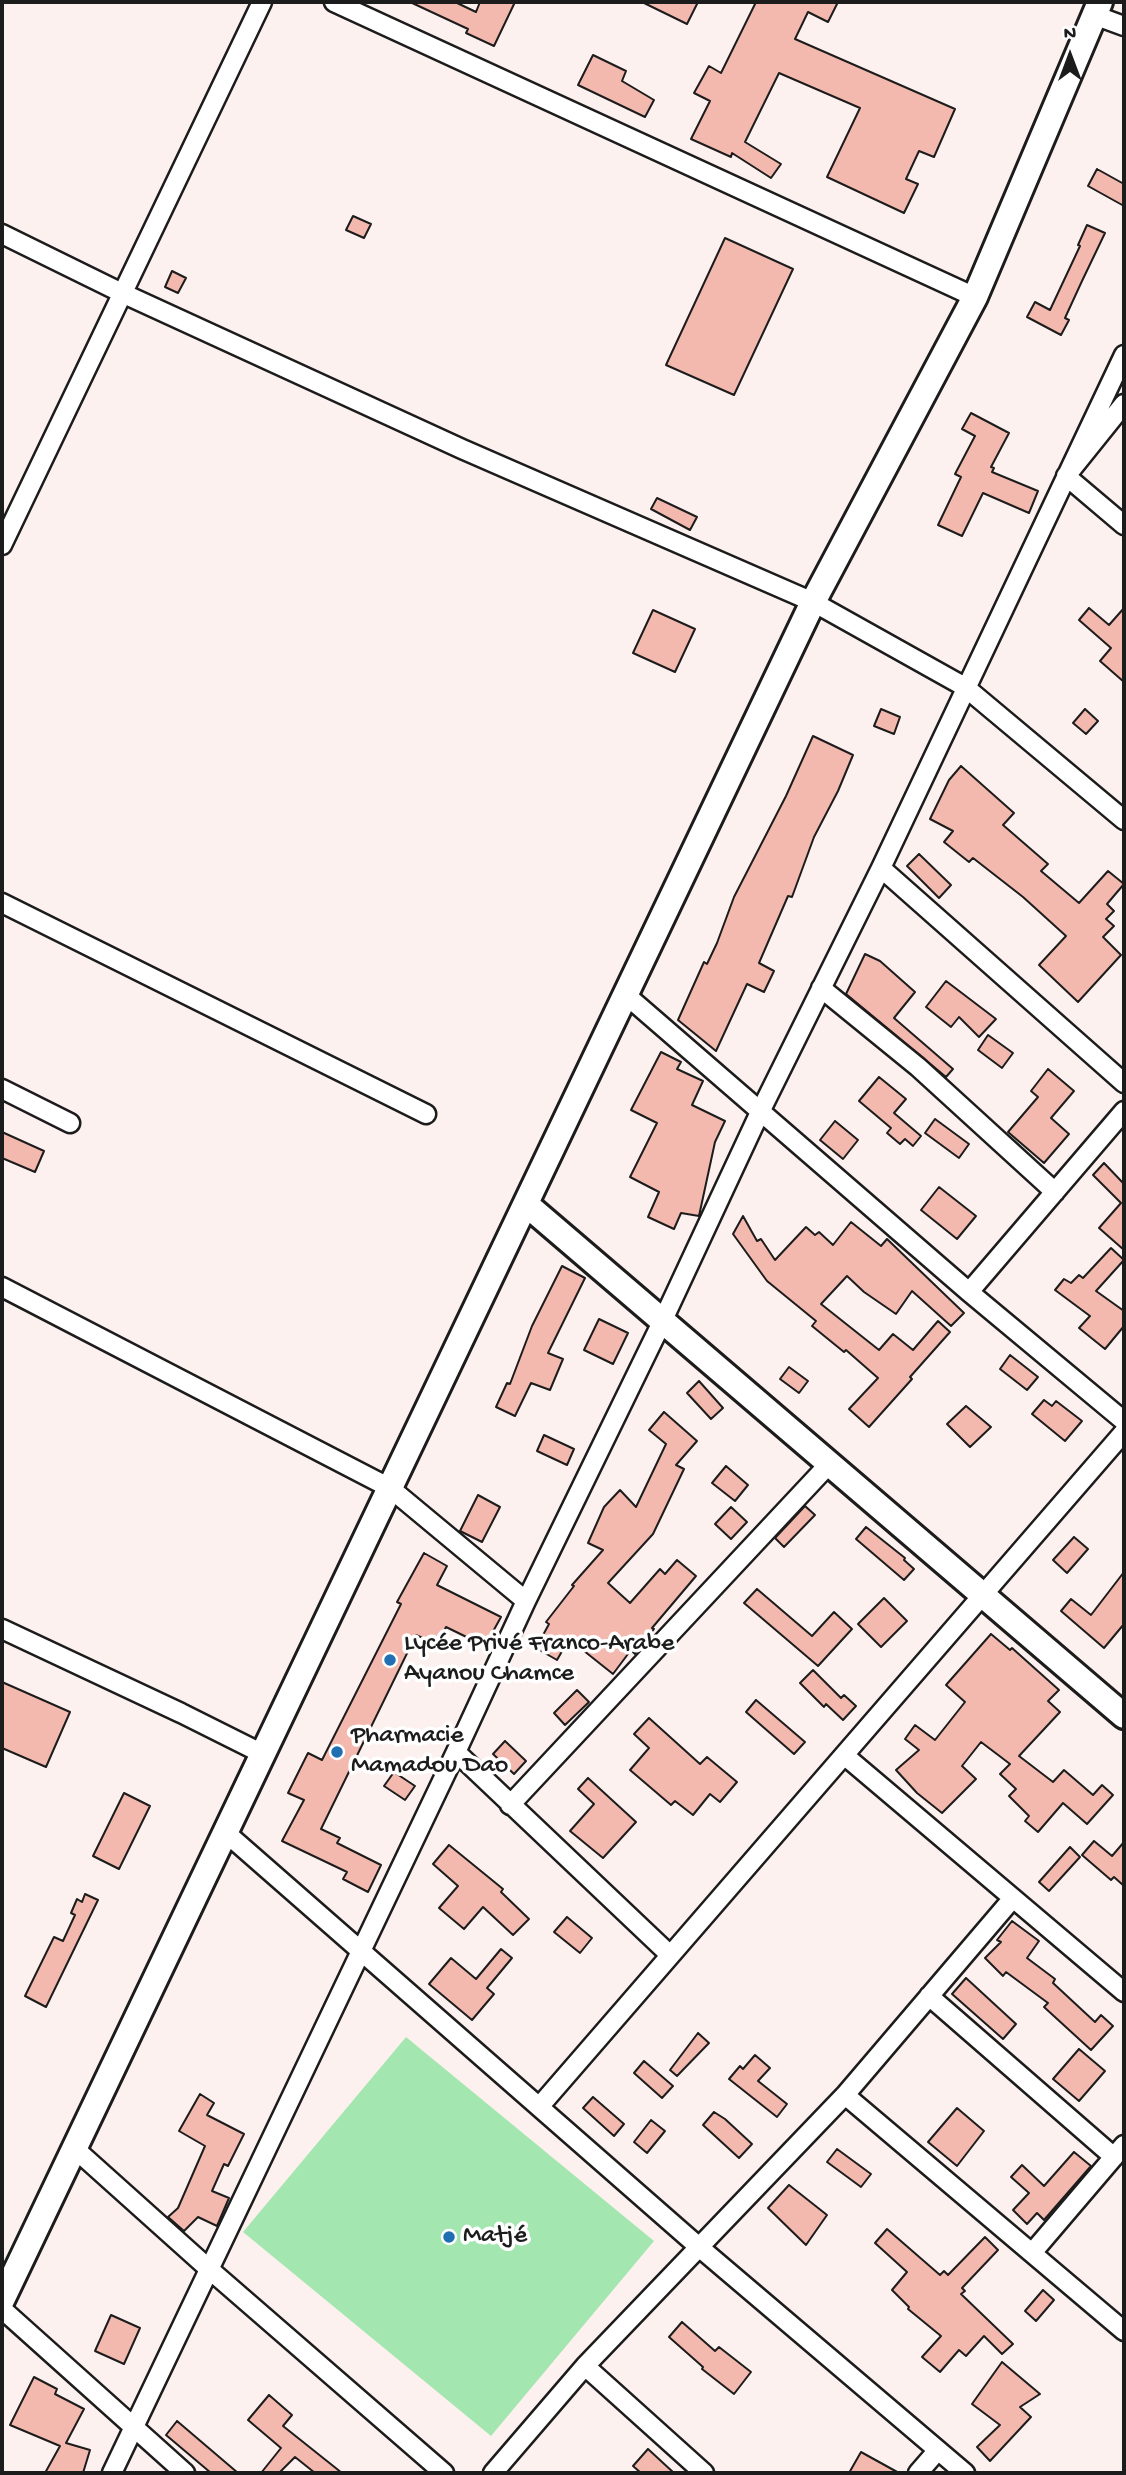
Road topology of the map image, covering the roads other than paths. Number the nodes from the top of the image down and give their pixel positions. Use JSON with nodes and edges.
{"nodes":[{"id":1,"x":261,"y":2,"type":"edge"},
{"id":2,"x":334,"y":2,"type":"edge"},
{"id":3,"x":1097,"y":8,"type":"edge"},
{"id":4,"x":1124,"y":26,"type":"edge"},
{"id":5,"x":2,"y":234,"type":"edge"},
{"id":6,"x":122,"y":293,"type":"junction"},
{"id":7,"x":975,"y":297,"type":"junction"},
{"id":8,"x":1124,"y":355,"type":"edge"},
{"id":9,"x":1124,"y":404,"type":"edge"},
{"id":10,"x":1066,"y":477,"type":"junction"},
{"id":11,"x":1124,"y":525,"type":"edge"},
{"id":12,"x":2,"y":545,"type":"edge"},
{"id":13,"x":813,"y":602,"type":"junction"},
{"id":14,"x":965,"y":687,"type":"junction"},
{"id":15,"x":1124,"y":820,"type":"edge"},
{"id":16,"x":880,"y":869,"type":"junction"},
{"id":17,"x":2,"y":903,"type":"edge"},
{"id":18,"x":821,"y":988,"type":"junction"},
{"id":19,"x":626,"y":995,"type":"junction"},
{"id":20,"x":1124,"y":1083,"type":"edge"},
{"id":21,"x":2,"y":1089,"type":"edge"},
{"id":22,"x":761,"y":1110,"type":"junction"},
{"id":23,"x":1124,"y":1111,"type":"edge"},
{"id":24,"x":426,"y":1114,"type":"dead end"},
{"id":25,"x":70,"y":1123,"type":"dead end"},
{"id":26,"x":1055,"y":1192,"type":"junction"},
{"id":27,"x":526,"y":1204,"type":"junction"},
{"id":28,"x":2,"y":1287,"type":"edge"},
{"id":29,"x":969,"y":1292,"type":"junction"},
{"id":30,"x":663,"y":1320,"type":"junction"},
{"id":31,"x":1124,"y":1421,"type":"edge"},
{"id":32,"x":1124,"y":1432,"type":"edge"},
{"id":33,"x":830,"y":1463,"type":"junction"},
{"id":34,"x":390,"y":1488,"type":"junction"},
{"id":35,"x":982,"y":1594,"type":"junction"},
{"id":36,"x":526,"y":1601,"type":"junction"},
{"id":37,"x":2,"y":1629,"type":"edge"},
{"id":38,"x":1124,"y":1716,"type":"edge"},
{"id":39,"x":456,"y":1752,"type":"junction"},
{"id":40,"x":263,"y":1754,"type":"junction"},
{"id":41,"x":844,"y":1755,"type":"junction"},
{"id":42,"x":510,"y":1805,"type":"junction"},
{"id":43,"x":225,"y":1832,"type":"junction"},
{"id":44,"x":1013,"y":1898,"type":"junction"},
{"id":45,"x":361,"y":1952,"type":"junction"},
{"id":46,"x":670,"y":1955,"type":"junction"},
{"id":47,"x":1124,"y":1992,"type":"edge"},
{"id":48,"x":929,"y":1996,"type":"junction"},
{"id":49,"x":845,"y":2095,"type":"junction"},
{"id":50,"x":539,"y":2107,"type":"junction"},
{"id":51,"x":74,"y":2148,"type":"junction"},
{"id":52,"x":1119,"y":2151,"type":"edge"},
{"id":53,"x":699,"y":2247,"type":"junction"},
{"id":54,"x":1032,"y":2253,"type":"junction"},
{"id":55,"x":209,"y":2269,"type":"junction"},
{"id":56,"x":2,"y":2300,"type":"edge"},
{"id":57,"x":2,"y":2309,"type":"edge"},
{"id":58,"x":1124,"y":2331,"type":"edge"},
{"id":59,"x":585,"y":2366,"type":"junction"},
{"id":60,"x":133,"y":2428,"type":"junction"},
{"id":61,"x":938,"y":2450,"type":"junction"},
{"id":62,"x":112,"y":2473,"type":"edge"},
{"id":63,"x":185,"y":2473,"type":"edge"},
{"id":64,"x":444,"y":2473,"type":"edge"},
{"id":65,"x":493,"y":2473,"type":"edge"},
{"id":66,"x":704,"y":2473,"type":"edge"},
{"id":67,"x":918,"y":2473,"type":"edge"},
{"id":68,"x":965,"y":2473,"type":"edge"}],
"edges":[{"from":1,"to":6,"type":"street"},
{"from":2,"to":7,"type":"street"},
{"from":3,"to":4,"type":"street"},
{"from":3,"to":7,"type":"street"},
{"from":5,"to":6,"type":"street"},
{"from":6,"to":12,"type":"street"},
{"from":6,"to":13,"type":"street"},
{"from":7,"to":13,"type":"street"},
{"from":8,"to":10,"type":"street"},
{"from":9,"to":10,"type":"street"},
{"from":10,"to":11,"type":"street"},
{"from":10,"to":14,"type":"street"},
{"from":13,"to":14,"type":"street"},
{"from":13,"to":19,"type":"street"},
{"from":14,"to":15,"type":"street"},
{"from":14,"to":16,"type":"street"},
{"from":16,"to":18,"type":"street"},
{"from":16,"to":20,"type":"street"},
{"from":17,"to":24,"type":"street"},
{"from":18,"to":22,"type":"street"},
{"from":18,"to":26,"type":"street"},
{"from":19,"to":22,"type":"street"},
{"from":19,"to":27,"type":"street"},
{"from":21,"to":25,"type":"street"},
{"from":22,"to":29,"type":"street"},
{"from":22,"to":30,"type":"street"},
{"from":23,"to":26,"type":"street"},
{"from":26,"to":29,"type":"street"},
{"from":27,"to":30,"type":"street"},
{"from":27,"to":34,"type":"street"},
{"from":28,"to":34,"type":"street"},
{"from":29,"to":31,"type":"street"},
{"from":30,"to":33,"type":"street"},
{"from":30,"to":36,"type":"street"},
{"from":32,"to":35,"type":"street"},
{"from":33,"to":35,"type":"street"},
{"from":33,"to":42,"type":"street"},
{"from":34,"to":36,"type":"street"},
{"from":34,"to":40,"type":"street"},
{"from":35,"to":38,"type":"street"},
{"from":35,"to":41,"type":"street"},
{"from":36,"to":39,"type":"street"},
{"from":37,"to":40,"type":"street"},
{"from":39,"to":42,"type":"street"},
{"from":39,"to":45,"type":"street"},
{"from":40,"to":43,"type":"street"},
{"from":41,"to":44,"type":"street"},
{"from":41,"to":46,"type":"street"},
{"from":42,"to":46,"type":"street"},
{"from":43,"to":45,"type":"street"},
{"from":43,"to":51,"type":"street"},
{"from":44,"to":47,"type":"street"},
{"from":44,"to":48,"type":"street"},
{"from":45,"to":50,"type":"street"},
{"from":45,"to":55,"type":"street"},
{"from":46,"to":50,"type":"street"},
{"from":48,"to":49,"type":"street"},
{"from":48,"to":52,"type":"street"},
{"from":49,"to":53,"type":"street"},
{"from":49,"to":54,"type":"street"},
{"from":50,"to":53,"type":"street"},
{"from":51,"to":55,"type":"street"},
{"from":51,"to":56,"type":"street"},
{"from":52,"to":54,"type":"street"},
{"from":53,"to":59,"type":"street"},
{"from":53,"to":61,"type":"street"},
{"from":54,"to":58,"type":"street"},
{"from":55,"to":60,"type":"street"},
{"from":55,"to":64,"type":"street"},
{"from":57,"to":60,"type":"street"},
{"from":59,"to":65,"type":"street"},
{"from":59,"to":66,"type":"street"},
{"from":60,"to":62,"type":"street"},
{"from":60,"to":63,"type":"street"},
{"from":61,"to":67,"type":"street"},
{"from":61,"to":68,"type":"street"}]}
